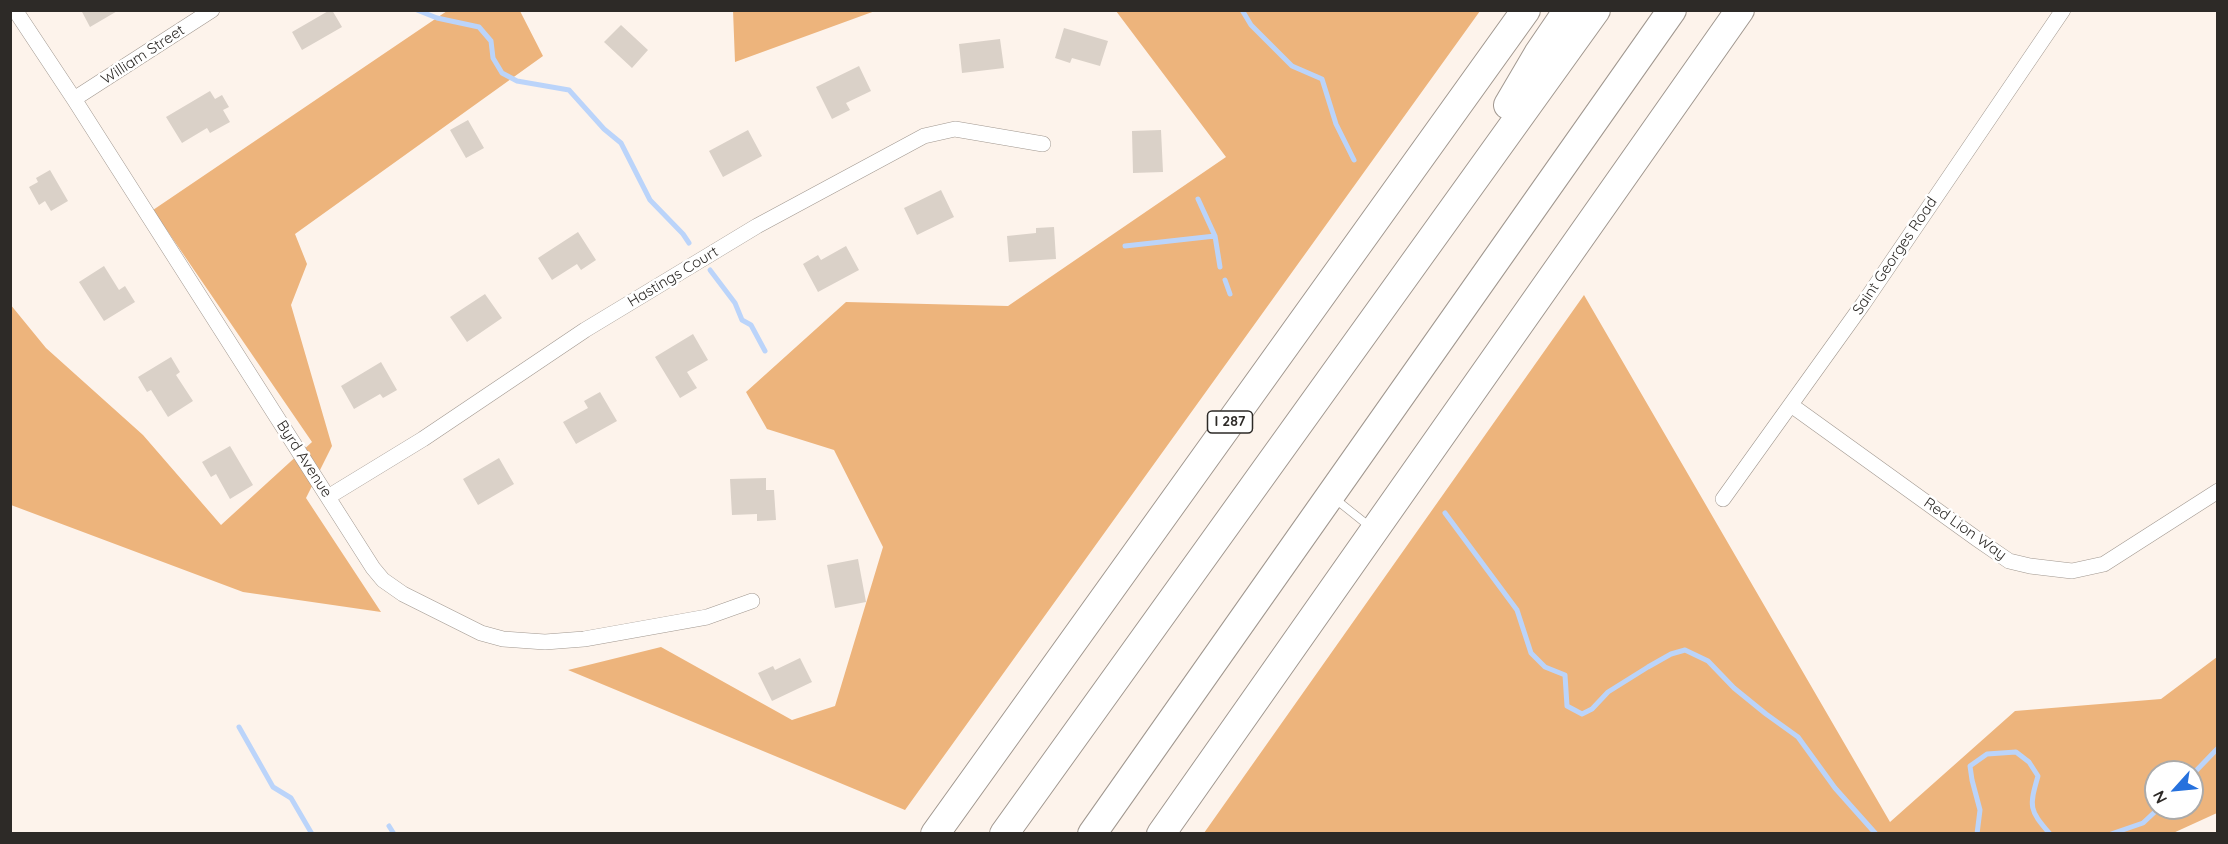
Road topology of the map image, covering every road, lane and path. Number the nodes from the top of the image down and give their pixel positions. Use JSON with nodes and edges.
{"nodes":[{"id":1,"x":15,"y":10,"type":"edge"},
{"id":2,"x":212,"y":10,"type":"edge"},
{"id":3,"x":1526,"y":10,"type":"edge"},
{"id":4,"x":1568,"y":10,"type":"edge"},
{"id":5,"x":1596,"y":10,"type":"edge"},
{"id":6,"x":1672,"y":10,"type":"edge"},
{"id":7,"x":1740,"y":10,"type":"edge"},
{"id":8,"x":2063,"y":10,"type":"edge"},
{"id":9,"x":74,"y":99,"type":"junction"},
{"id":10,"x":1043,"y":144,"type":"dead end"},
{"id":11,"x":1420,"y":254,"type":"junction"},
{"id":12,"x":1791,"y":405,"type":"junction"},
{"id":13,"x":2217,"y":491,"type":"edge"},
{"id":14,"x":1330,"y":495,"type":"junction"},
{"id":15,"x":328,"y":497,"type":"junction"},
{"id":16,"x":1723,"y":499,"type":"dead end"},
{"id":17,"x":1375,"y":530,"type":"junction"},
{"id":18,"x":752,"y":601,"type":"dead end"},
{"id":19,"x":934,"y":834,"type":"edge"},
{"id":20,"x":1005,"y":834,"type":"edge"},
{"id":21,"x":1092,"y":834,"type":"edge"},
{"id":22,"x":1161,"y":834,"type":"edge"}],
"edges":[{"from":1,"to":9,"type":"street","name":"Byrd Avenue"},
{"from":2,"to":9,"type":"street","name":"William Street"},
{"from":3,"to":19,"type":"highway","number":"I 287"},
{"from":4,"to":11,"type":"highway"},
{"from":5,"to":11,"type":"highway"},
{"from":6,"to":14,"type":"highway"},
{"from":7,"to":17,"type":"highway"},
{"from":8,"to":12,"type":"street","name":"Saint Georges Road"},
{"from":9,"to":15,"type":"street","name":"Byrd Avenue"},
{"from":10,"to":15,"type":"street","name":"Hastings Court"},
{"from":11,"to":20,"type":"highway"},
{"from":12,"to":13,"type":"street","name":"Red Lion Way"},
{"from":12,"to":16,"type":"street","name":"Saint Georges Road"},
{"from":14,"to":17,"type":"lane"},
{"from":14,"to":21,"type":"highway"},
{"from":15,"to":18,"type":"street","name":"Byrd Avenue"},
{"from":17,"to":22,"type":"highway"}]}
